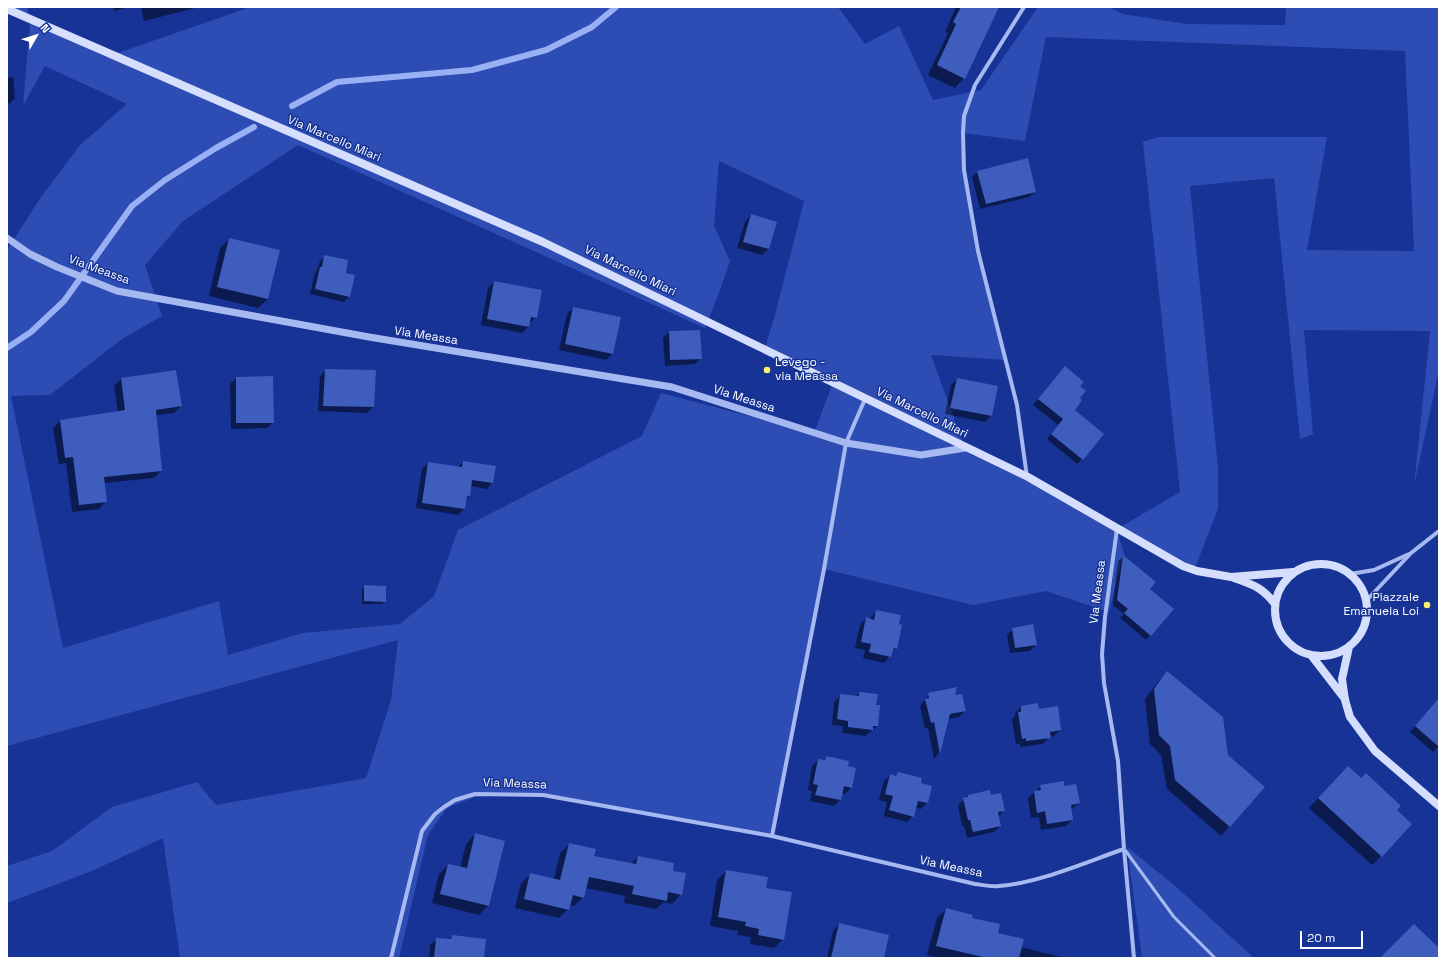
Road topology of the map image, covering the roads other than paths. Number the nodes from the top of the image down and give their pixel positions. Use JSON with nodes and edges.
{"nodes":[{"id":1,"x":1024,"y":7,"type":"edge"},
{"id":2,"x":7,"y":9,"type":"edge"},
{"id":3,"x":7,"y":238,"type":"edge"},
{"id":4,"x":865,"y":399,"type":"junction"},
{"id":5,"x":846,"y":443,"type":"junction"},
{"id":6,"x":965,"y":448,"type":"junction"},
{"id":7,"x":1028,"y":478,"type":"junction"},
{"id":8,"x":1117,"y":530,"type":"junction"},
{"id":9,"x":1439,"y":531,"type":"edge"},
{"id":10,"x":1411,"y":553,"type":"junction"},
{"id":11,"x":1293,"y":572,"type":"junction"},
{"id":12,"x":1350,"y":574,"type":"junction"},
{"id":13,"x":1231,"y":577,"type":"junction"},
{"id":14,"x":1367,"y":600,"type":"junction"},
{"id":15,"x":1275,"y":604,"type":"junction"},
{"id":16,"x":1349,"y":647,"type":"junction"},
{"id":17,"x":1311,"y":655,"type":"junction"},
{"id":18,"x":1345,"y":700,"type":"junction"},
{"id":19,"x":1439,"y":806,"type":"edge"},
{"id":20,"x":772,"y":836,"type":"junction"},
{"id":21,"x":1124,"y":849,"type":"junction"},
{"id":22,"x":391,"y":958,"type":"edge"},
{"id":23,"x":1134,"y":958,"type":"edge"},
{"id":24,"x":1215,"y":958,"type":"edge"}],
"edges":[{"from":1,"to":7,"type":"street"},
{"from":2,"to":4,"type":"main road","name":"Via Marcello Miari"},
{"from":3,"to":5,"type":"street","name":"Via Meassa"},
{"from":4,"to":5,"type":"street"},
{"from":4,"to":6,"type":"main road","name":"Via Marcello Miari"},
{"from":5,"to":6,"type":"street","name":"Via Meassa"},
{"from":5,"to":20,"type":"street"},
{"from":6,"to":7,"type":"main road","name":"Via Marcello Miari"},
{"from":7,"to":8,"type":"main road","name":"Via Marcello Miari"},
{"from":8,"to":13,"type":"main road","name":"Via Marcello Miari"},
{"from":8,"to":21,"type":"street","name":"Via Meassa"},
{"from":9,"to":10,"type":"street"},
{"from":10,"to":12,"type":"street"},
{"from":10,"to":14,"type":"street"},
{"from":11,"to":12,"type":"main road","name":"Via Marcello Miari"},
{"from":11,"to":13,"type":"main road","name":"Via Marcello Miari"},
{"from":11,"to":15,"type":"main road","name":"Via Marcello Miari"},
{"from":12,"to":14,"type":"main road","name":"Via Marcello Miari"},
{"from":13,"to":15,"type":"main road","name":"Via Marcello Miari"},
{"from":14,"to":16,"type":"main road","name":"Via Marcello Miari"},
{"from":15,"to":17,"type":"main road","name":"Via Marcello Miari"},
{"from":16,"to":17,"type":"main road","name":"Via Marcello Miari"},
{"from":16,"to":18,"type":"main road","name":"Via Marcello Miari"},
{"from":17,"to":18,"type":"main road","name":"Via Marcello Miari"},
{"from":18,"to":19,"type":"main road","name":"Via Marcello Miari"},
{"from":20,"to":21,"type":"street","name":"Via Meassa"},
{"from":20,"to":22,"type":"street","name":"Via Meassa"},
{"from":21,"to":23,"type":"street","name":"Via Meassa"},
{"from":21,"to":24,"type":"lane"}]}
